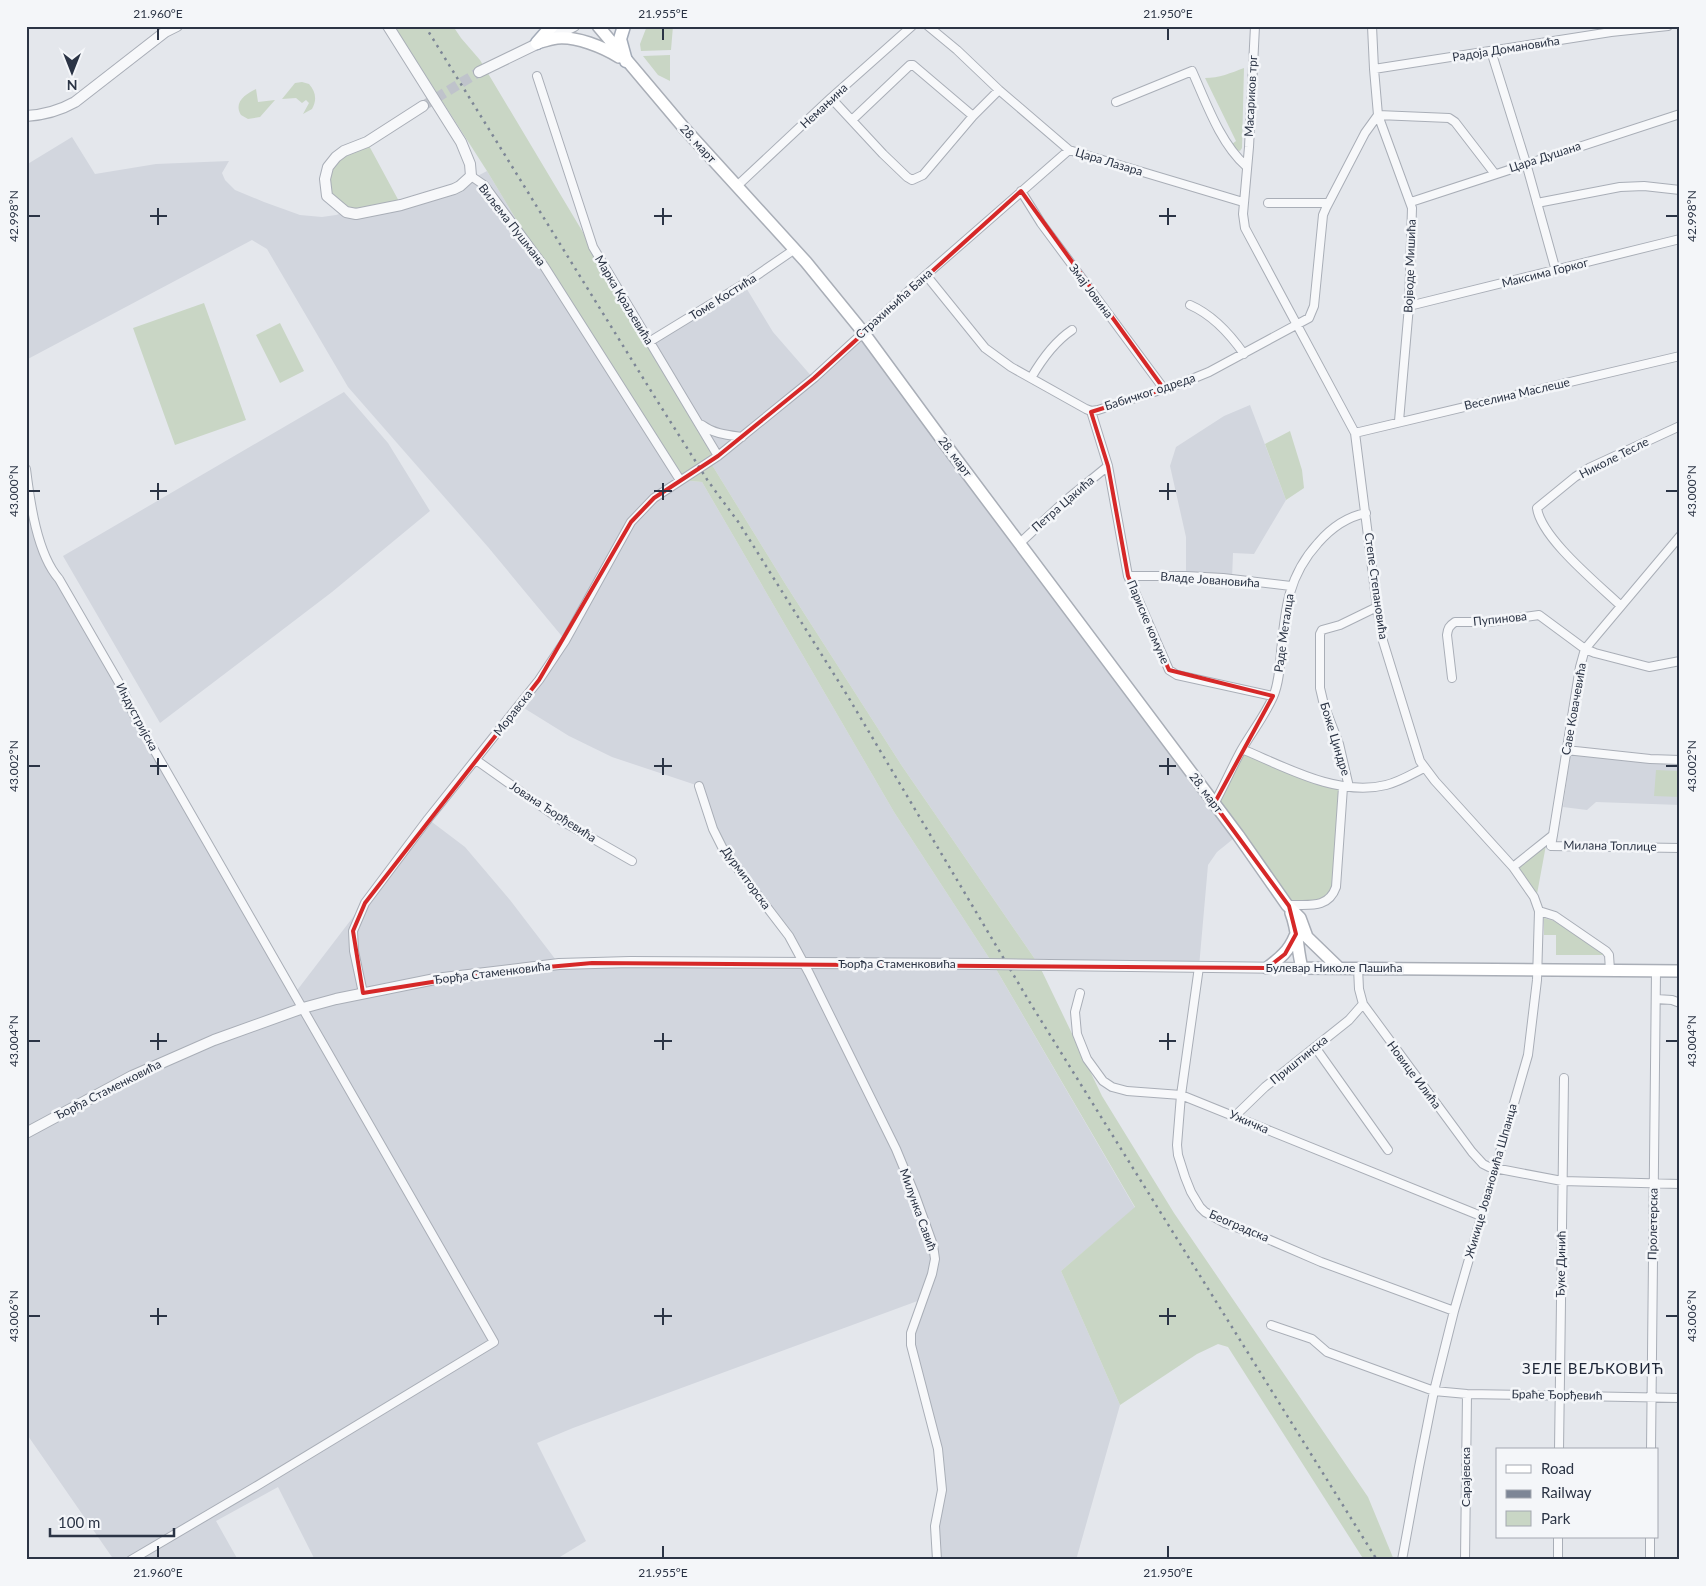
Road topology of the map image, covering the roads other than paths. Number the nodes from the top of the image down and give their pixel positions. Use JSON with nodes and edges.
{"nodes":[{"id":1,"x":177,"y":26,"type":"edge"},
{"id":2,"x":388,"y":26,"type":"edge"},
{"id":3,"x":552,"y":26,"type":"edge"},
{"id":4,"x":574,"y":26,"type":"edge"},
{"id":5,"x":598,"y":26,"type":"edge"},
{"id":6,"x":624,"y":26,"type":"edge"},
{"id":7,"x":912,"y":26,"type":"edge"},
{"id":8,"x":928,"y":26,"type":"edge"},
{"id":9,"x":1255,"y":26,"type":"edge"},
{"id":10,"x":1372,"y":26,"type":"edge"},
{"id":11,"x":1668,"y":26,"type":"edge"},
{"id":12,"x":537,"y":43,"type":"junction"},
{"id":13,"x":1491,"y":51,"type":"junction"},
{"id":14,"x":626,"y":61,"type":"junction"},
{"id":15,"x":1374,"y":69,"type":"junction"},
{"id":16,"x":479,"y":72,"type":"tunnel mouth"},
{"id":17,"x":537,"y":76,"type":"dead end"},
{"id":18,"x":999,"y":90,"type":"junction"},
{"id":19,"x":832,"y":98,"type":"junction"},
{"id":20,"x":1116,"y":102,"type":"dead end"},
{"id":21,"x":423,"y":106,"type":"tunnel mouth"},
{"id":22,"x":1680,"y":114,"type":"edge"},
{"id":23,"x":1378,"y":115,"type":"junction"},
{"id":24,"x":26,"y":116,"type":"edge"},
{"id":25,"x":974,"y":116,"type":"junction"},
{"id":26,"x":852,"y":120,"type":"junction"},
{"id":27,"x":1069,"y":150,"type":"junction"},
{"id":28,"x":1526,"y":163,"type":"junction"},
{"id":29,"x":1246,"y":166,"type":"junction"},
{"id":30,"x":1495,"y":174,"type":"junction"},
{"id":31,"x":470,"y":176,"type":"junction"},
{"id":32,"x":736,"y":186,"type":"junction"},
{"id":33,"x":1680,"y":190,"type":"edge"},
{"id":34,"x":1021,"y":191,"type":"junction"},
{"id":35,"x":1243,"y":202,"type":"junction"},
{"id":36,"x":1268,"y":202,"type":"dead end"},
{"id":37,"x":1411,"y":202,"type":"junction"},
{"id":38,"x":1327,"y":203,"type":"junction"},
{"id":39,"x":1537,"y":203,"type":"junction"},
{"id":40,"x":1243,"y":214,"type":"joint"},
{"id":41,"x":1680,"y":240,"type":"edge"},
{"id":42,"x":795,"y":249,"type":"junction"},
{"id":43,"x":1556,"y":271,"type":"junction"},
{"id":44,"x":926,"y":275,"type":"junction"},
{"id":45,"x":1190,"y":305,"type":"dead end"},
{"id":46,"x":1409,"y":306,"type":"junction"},
{"id":47,"x":1296,"y":326,"type":"junction"},
{"id":48,"x":1072,"y":330,"type":"dead end"},
{"id":49,"x":863,"y":332,"type":"junction"},
{"id":50,"x":649,"y":342,"type":"junction"},
{"id":51,"x":1244,"y":354,"type":"junction"},
{"id":52,"x":1680,"y":356,"type":"edge"},
{"id":53,"x":1031,"y":378,"type":"junction"},
{"id":54,"x":1164,"y":389,"type":"junction"},
{"id":55,"x":1091,"y":411,"type":"junction"},
{"id":56,"x":1399,"y":421,"type":"junction"},
{"id":57,"x":699,"y":424,"type":"junction"},
{"id":58,"x":1680,"y":426,"type":"edge"},
{"id":59,"x":1355,"y":433,"type":"junction"},
{"id":60,"x":742,"y":437,"type":"junction"},
{"id":61,"x":718,"y":456,"type":"junction"},
{"id":62,"x":1108,"y":466,"type":"junction"},
{"id":63,"x":26,"y":469,"type":"edge"},
{"id":64,"x":680,"y":480,"type":"junction"},
{"id":65,"x":1366,"y":513,"type":"junction"},
{"id":66,"x":1680,"y":536,"type":"edge"},
{"id":67,"x":1020,"y":543,"type":"junction"},
{"id":68,"x":1128,"y":576,"type":"junction"},
{"id":69,"x":1291,"y":586,"type":"junction"},
{"id":70,"x":1620,"y":606,"type":"junction"},
{"id":71,"x":1377,"y":607,"type":"junction"},
{"id":72,"x":1585,"y":649,"type":"junction"},
{"id":73,"x":1680,"y":661,"type":"edge"},
{"id":74,"x":1452,"y":678,"type":"dead end"},
{"id":75,"x":1273,"y":696,"type":"junction"},
{"id":76,"x":1242,"y":750,"type":"junction"},
{"id":77,"x":1566,"y":750,"type":"junction"},
{"id":78,"x":476,"y":760,"type":"junction"},
{"id":79,"x":1680,"y":760,"type":"edge"},
{"id":80,"x":1424,"y":768,"type":"junction"},
{"id":81,"x":699,"y":786,"type":"dead end"},
{"id":82,"x":1346,"y":787,"type":"junction"},
{"id":83,"x":1214,"y":804,"type":"junction"},
{"id":84,"x":1553,"y":835,"type":"junction"},
{"id":85,"x":1680,"y":848,"type":"edge"},
{"id":86,"x":632,"y":861,"type":"dead end"},
{"id":87,"x":1513,"y":867,"type":"junction"},
{"id":88,"x":1288,"y":905,"type":"junction"},
{"id":89,"x":1539,"y":911,"type":"junction"},
{"id":90,"x":1296,"y":934,"type":"junction"},
{"id":91,"x":1308,"y":937,"type":"junction"},
{"id":92,"x":804,"y":964,"type":"junction"},
{"id":93,"x":988,"y":964,"type":"joint"},
{"id":94,"x":1199,"y":967,"type":"junction"},
{"id":95,"x":1267,"y":968,"type":"junction"},
{"id":96,"x":1302,"y":968,"type":"junction"},
{"id":97,"x":1338,"y":968,"type":"junction"},
{"id":98,"x":1358,"y":968,"type":"junction"},
{"id":99,"x":1538,"y":970,"type":"junction"},
{"id":100,"x":1610,"y":970,"type":"junction"},
{"id":101,"x":1656,"y":971,"type":"junction"},
{"id":102,"x":1680,"y":971,"type":"edge"},
{"id":103,"x":1080,"y":992,"type":"dead end"},
{"id":104,"x":363,"y":993,"type":"junction"},
{"id":105,"x":1656,"y":999,"type":"junction"},
{"id":106,"x":1680,"y":1003,"type":"edge"},
{"id":107,"x":1363,"y":1004,"type":"junction"},
{"id":108,"x":303,"y":1008,"type":"junction"},
{"id":109,"x":1315,"y":1047,"type":"junction"},
{"id":110,"x":1564,"y":1078,"type":"dead end"},
{"id":111,"x":1181,"y":1095,"type":"junction"},
{"id":112,"x":1235,"y":1116,"type":"junction"},
{"id":113,"x":26,"y":1133,"type":"edge"},
{"id":114,"x":1388,"y":1150,"type":"dead end"},
{"id":115,"x":1494,"y":1169,"type":"junction"},
{"id":116,"x":1562,"y":1181,"type":"junction"},
{"id":117,"x":1653,"y":1183,"type":"junction"},
{"id":118,"x":1680,"y":1184,"type":"edge"},
{"id":119,"x":1481,"y":1216,"type":"junction"},
{"id":120,"x":1454,"y":1311,"type":"junction"},
{"id":121,"x":1270,"y":1325,"type":"dead end"},
{"id":122,"x":1434,"y":1392,"type":"junction"},
{"id":123,"x":1467,"y":1394,"type":"junction"},
{"id":124,"x":1559,"y":1395,"type":"junction"},
{"id":125,"x":1651,"y":1398,"type":"junction"},
{"id":126,"x":1680,"y":1398,"type":"edge"},
{"id":127,"x":1559,"y":1448,"type":"edge"},
{"id":128,"x":1650,"y":1448,"type":"edge"},
{"id":129,"x":1558,"y":1538,"type":"edge"},
{"id":130,"x":1650,"y":1538,"type":"edge"},
{"id":131,"x":131,"y":1560,"type":"edge"},
{"id":132,"x":937,"y":1560,"type":"edge"},
{"id":133,"x":1402,"y":1560,"type":"edge"},
{"id":134,"x":1465,"y":1560,"type":"edge"},
{"id":135,"x":1558,"y":1560,"type":"edge"},
{"id":136,"x":1650,"y":1560,"type":"edge"}],
"edges":[{"from":1,"to":24,"type":"street"},
{"from":2,"to":31,"type":"street"},
{"from":3,"to":12,"type":"main road"},
{"from":4,"to":12,"type":"street"},
{"from":5,"to":14,"type":"main road","name":"28. март"},
{"from":6,"to":14,"type":"main road"},
{"from":7,"to":19,"type":"street","name":"Немањина"},
{"from":8,"to":18,"type":"street","name":"Цара Лазара"},
{"from":9,"to":29,"type":"street","name":"Масариков трг"},
{"from":10,"to":15,"type":"street","name":"Војводе Мишића"},
{"from":11,"to":13,"type":"street","name":"Радоја Домановића"},
{"from":12,"to":14,"type":"main road"},
{"from":12,"to":16,"type":"street"},
{"from":13,"to":15,"type":"street","name":"Радоја Домановића"},
{"from":13,"to":28,"type":"street"},
{"from":14,"to":32,"type":"main road","name":"28. март"},
{"from":15,"to":23,"type":"street","name":"Војводе Мишића"},
{"from":17,"to":50,"type":"street","name":"Марка Краљевића"},
{"from":18,"to":25,"type":"street"},
{"from":18,"to":27,"type":"street","name":"Цара Лазара"},
{"from":19,"to":26,"type":"street"},
{"from":19,"to":32,"type":"street","name":"Немањина"},
{"from":20,"to":29,"type":"street","name":"Масариков трг"},
{"from":21,"to":31,"type":"street","name":"Виљема Пушмана"},
{"from":22,"to":28,"type":"street","name":"Цара Душана"},
{"from":23,"to":30,"type":"street"},
{"from":23,"to":37,"type":"street","name":"Војводе Мишића"},
{"from":23,"to":38,"type":"street","name":"Бабичког одреда"},
{"from":25,"to":26,"type":"street"},
{"from":25,"to":26,"type":"street"},
{"from":27,"to":34,"type":"street","name":"Страхињића Бана"},
{"from":27,"to":35,"type":"street","name":"Цара Лазара"},
{"from":28,"to":30,"type":"street","name":"Цара Душана"},
{"from":28,"to":39,"type":"street"},
{"from":29,"to":35,"type":"street","name":"Масариков трг"},
{"from":30,"to":37,"type":"street","name":"Цара Душана"},
{"from":31,"to":64,"type":"street","name":"Виљема Пушмана"},
{"from":32,"to":42,"type":"main road","name":"28. март"},
{"from":33,"to":39,"type":"street"},
{"from":34,"to":44,"type":"street","name":"Страхињића Бана"},
{"from":34,"to":54,"type":"street","name":"Змај Јовина"},
{"from":35,"to":40,"type":"street","name":"Масариков трг"},
{"from":36,"to":38,"type":"street"},
{"from":37,"to":46,"type":"street","name":"Војводе Мишића"},
{"from":38,"to":47,"type":"street","name":"Бабичког одреда"},
{"from":39,"to":43,"type":"street"},
{"from":40,"to":47,"type":"street","name":"Степе Степановића"},
{"from":41,"to":43,"type":"street","name":"Максима Горког"},
{"from":42,"to":49,"type":"main road","name":"28. март"},
{"from":42,"to":50,"type":"street","name":"Томе Костића"},
{"from":43,"to":46,"type":"street","name":"Максима Горког"},
{"from":44,"to":49,"type":"street","name":"Страхињића Бана"},
{"from":44,"to":53,"type":"street","name":"Бабичког одреда"},
{"from":45,"to":51,"type":"street"},
{"from":46,"to":56,"type":"street","name":"Војводе Мишића"},
{"from":47,"to":51,"type":"street","name":"Бабичког одреда"},
{"from":47,"to":59,"type":"street","name":"Степе Степановића"},
{"from":48,"to":53,"type":"street"},
{"from":49,"to":60,"type":"street","name":"Страхињића Бана"},
{"from":49,"to":67,"type":"main road","name":"28. март"},
{"from":50,"to":57,"type":"street","name":"Марка Краљевића"},
{"from":51,"to":54,"type":"street","name":"Бабичког одреда"},
{"from":52,"to":56,"type":"street","name":"Веселина Маслеше"},
{"from":53,"to":55,"type":"street","name":"Бабичког одреда"},
{"from":54,"to":55,"type":"street","name":"Бабичког одреда"},
{"from":55,"to":62,"type":"street","name":"Париске комуне"},
{"from":56,"to":59,"type":"street","name":"Веселина Маслеше"},
{"from":57,"to":60,"type":"street"},
{"from":57,"to":61,"type":"street","name":"Марка Краљевића"},
{"from":58,"to":70,"type":"street","name":"Николе Тесле"},
{"from":59,"to":65,"type":"street","name":"Степе Степановића"},
{"from":60,"to":61,"type":"street","name":"Страхињића Бана"},
{"from":61,"to":64,"type":"street","name":"Моравска"},
{"from":62,"to":67,"type":"street","name":"Петра Цакића"},
{"from":62,"to":68,"type":"street","name":"Париске комуне"},
{"from":63,"to":108,"type":"street","name":"Индустријска"},
{"from":64,"to":78,"type":"street","name":"Моравска"},
{"from":65,"to":69,"type":"street","name":"Раде Металца"},
{"from":65,"to":71,"type":"street","name":"Степе Степановића"},
{"from":66,"to":70,"type":"street","name":"Саве Ковачевића"},
{"from":67,"to":83,"type":"main road","name":"28. март"},
{"from":68,"to":69,"type":"street","name":"Владе Јовановића"},
{"from":68,"to":75,"type":"street","name":"Париске комуне"},
{"from":69,"to":75,"type":"street","name":"Раде Металца"},
{"from":70,"to":72,"type":"street","name":"Саве Ковачевића"},
{"from":71,"to":80,"type":"street","name":"Степе Степановића"},
{"from":71,"to":82,"type":"street","name":"Боже Циндре"},
{"from":72,"to":73,"type":"street","name":"Пупинова"},
{"from":72,"to":74,"type":"street","name":"Пупинова"},
{"from":72,"to":77,"type":"street","name":"Саве Ковачевића"},
{"from":75,"to":76,"type":"street","name":"Раде Металца"},
{"from":76,"to":82,"type":"street"},
{"from":76,"to":83,"type":"street","name":"Раде Металца"},
{"from":77,"to":79,"type":"street"},
{"from":77,"to":84,"type":"street","name":"Саве Ковачевића"},
{"from":78,"to":86,"type":"street","name":"Јована Ђорђевића"},
{"from":78,"to":104,"type":"street","name":"Моравска"},
{"from":80,"to":82,"type":"street"},
{"from":80,"to":87,"type":"street","name":"Степе Степановића"},
{"from":81,"to":92,"type":"street","name":"Дурмиторска"},
{"from":82,"to":88,"type":"street","name":"Боже Циндре"},
{"from":83,"to":88,"type":"main road","name":"28. март"},
{"from":84,"to":85,"type":"street","name":"Милана Топлице"},
{"from":84,"to":87,"type":"street"},
{"from":87,"to":89,"type":"street","name":"Степе Степановића"},
{"from":88,"to":90,"type":"main road","name":"28. март"},
{"from":88,"to":91,"type":"main road","name":"28. март"},
{"from":89,"to":99,"type":"street","name":"Степе Степановића"},
{"from":89,"to":100,"type":"street"},
{"from":90,"to":95,"type":"main road"},
{"from":90,"to":96,"type":"main road","name":"28. март"},
{"from":91,"to":96,"type":"main road"},
{"from":91,"to":97,"type":"main road","name":"28. март"},
{"from":92,"to":93,"type":"street","name":"Ђорђа Стаменковића"},
{"from":92,"to":104,"type":"street","name":"Ђорђа Стаменковића"},
{"from":92,"to":132,"type":"street","name":"Милунка Савић"},
{"from":93,"to":94,"type":"street","name":"Булевар Николе Пашића","bridge":true},
{"from":94,"to":95,"type":"street","name":"Булевар Николе Пашића"},
{"from":94,"to":111,"type":"street","name":"Београдска"},
{"from":95,"to":96,"type":"street","name":"Булевар Николе Пашића"},
{"from":96,"to":97,"type":"main road","name":"Булевар Николе Пашића"},
{"from":97,"to":98,"type":"main road","name":"Булевар Николе Пашића"},
{"from":98,"to":99,"type":"main road","name":"Булевар Николе Пашића"},
{"from":98,"to":107,"type":"street","name":"Новице Илића"},
{"from":99,"to":100,"type":"main road","name":"Булевар Николе Пашића"},
{"from":99,"to":115,"type":"street","name":"Жикице Јовановића Шпанца"},
{"from":100,"to":101,"type":"main road","name":"Булевар Николе Пашића"},
{"from":101,"to":102,"type":"main road","name":"Булевар Николе Пашића"},
{"from":101,"to":105,"type":"street","name":"Пролетерска"},
{"from":103,"to":111,"type":"street","name":"Ужичка"},
{"from":104,"to":108,"type":"street","name":"Ђорђа Стаменковића"},
{"from":105,"to":106,"type":"street"},
{"from":105,"to":117,"type":"street","name":"Пролетерска"},
{"from":107,"to":109,"type":"street","name":"Приштинска"},
{"from":107,"to":115,"type":"street","name":"Новице Илића"},
{"from":108,"to":113,"type":"street","name":"Ђорђа Стаменковића"},
{"from":108,"to":131,"type":"street","name":"Индустријска"},
{"from":109,"to":112,"type":"street","name":"Приштинска"},
{"from":109,"to":114,"type":"street"},
{"from":110,"to":116,"type":"street","name":"Ђуке Динић"},
{"from":111,"to":112,"type":"street","name":"Ужичка"},
{"from":111,"to":120,"type":"street","name":"Београдска"},
{"from":112,"to":119,"type":"street","name":"Ужичка"},
{"from":115,"to":116,"type":"street"},
{"from":115,"to":119,"type":"street","name":"Жикице Јовановића Шпанца"},
{"from":116,"to":117,"type":"street"},
{"from":116,"to":124,"type":"street","name":"Ђуке Динић"},
{"from":117,"to":118,"type":"street"},
{"from":117,"to":125,"type":"street","name":"Пролетерска"},
{"from":119,"to":120,"type":"street","name":"Жикице Јовановића Шпанца"},
{"from":120,"to":122,"type":"street","name":"Жикице Јовановића Шпанца"},
{"from":121,"to":122,"type":"street"},
{"from":122,"to":123,"type":"street","name":"Браће Ђорђевић"},
{"from":122,"to":133,"type":"street","name":"Жикице Јовановића Шпанца"},
{"from":123,"to":124,"type":"street","name":"Браће Ђорђевић"},
{"from":123,"to":134,"type":"street","name":"Сарајевска"},
{"from":124,"to":125,"type":"street","name":"Браће Ђорђевић"},
{"from":124,"to":127,"type":"street","name":"Ђуке Динић"},
{"from":125,"to":126,"type":"street","name":"Браће Ђорђевић"},
{"from":125,"to":128,"type":"street","name":"Пролетерска"},
{"from":129,"to":135,"type":"street"},
{"from":130,"to":136,"type":"street"}]}
